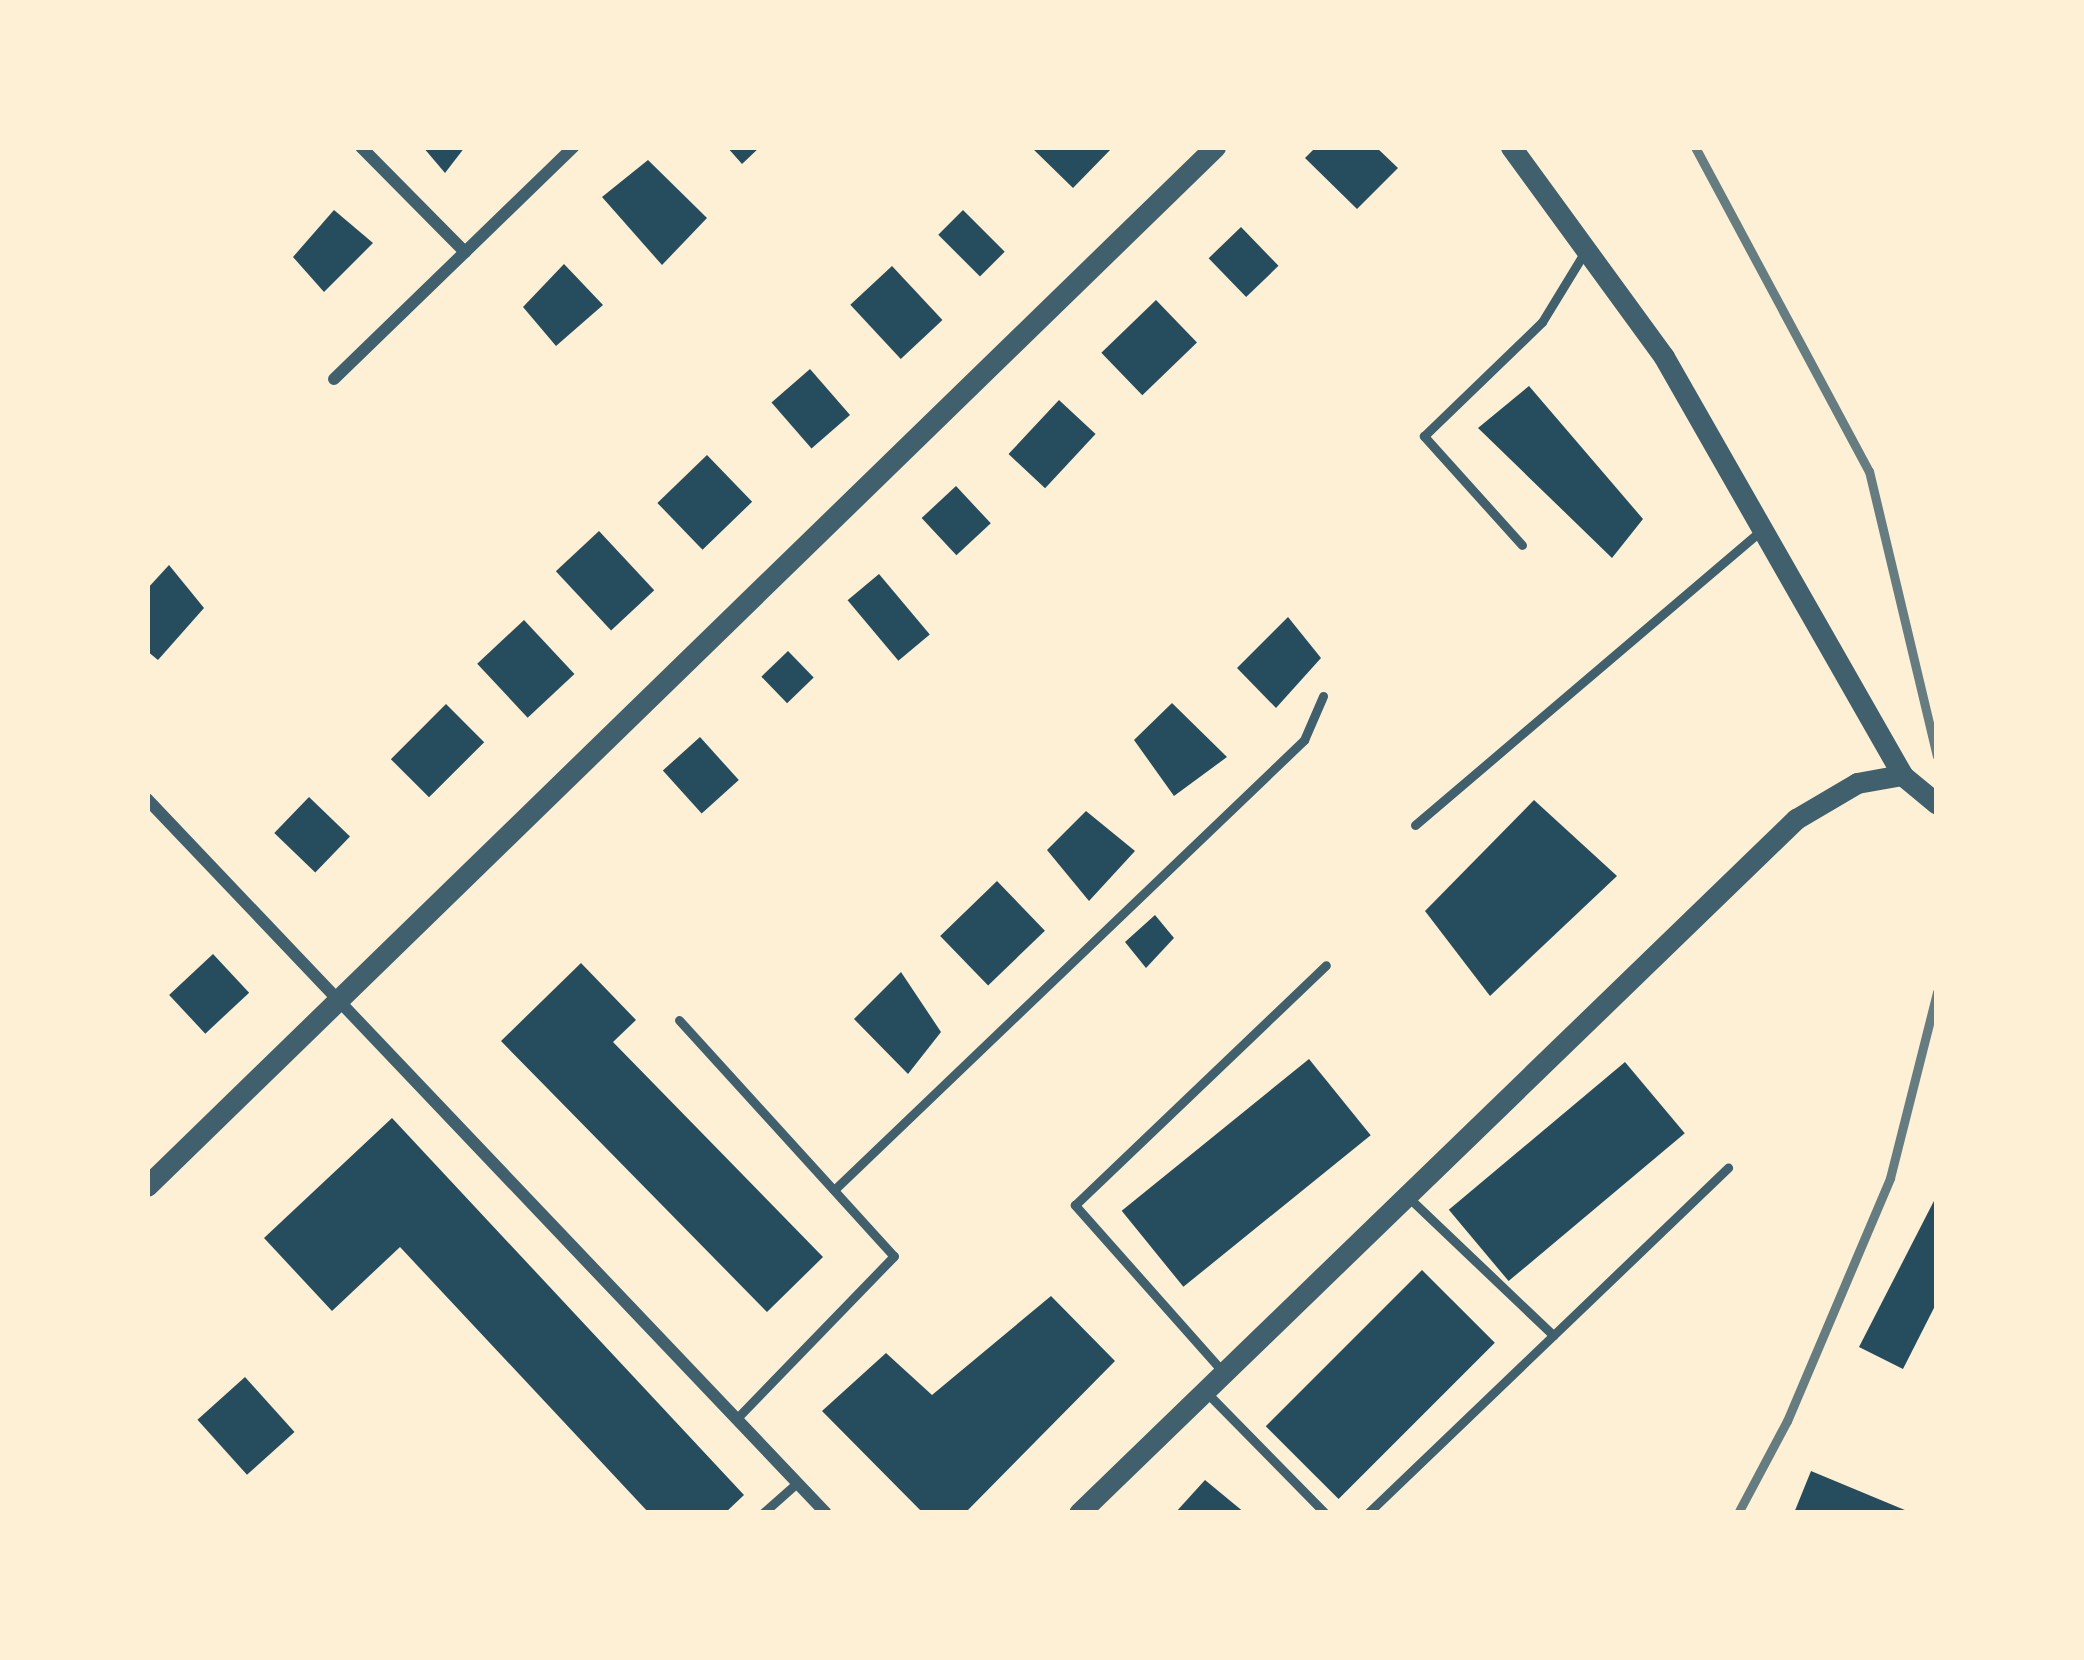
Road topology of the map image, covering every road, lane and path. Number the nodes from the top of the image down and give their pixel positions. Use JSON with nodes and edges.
{"nodes":[{"id":1,"x":362,"y":147,"type":"edge"},
{"id":2,"x":574,"y":147,"type":"edge"},
{"id":3,"x":1216,"y":147,"type":"edge"},
{"id":4,"x":1511,"y":147,"type":"edge"},
{"id":5,"x":1586,"y":250,"type":"junction"},
{"id":6,"x":465,"y":252,"type":"junction"},
{"id":7,"x":334,"y":379,"type":"dead end"},
{"id":8,"x":1765,"y":527,"type":"junction"},
{"id":9,"x":1522,"y":544,"type":"dead end"},
{"id":10,"x":1323,"y":696,"type":"dead end"},
{"id":11,"x":1901,"y":775,"type":"junction"},
{"id":12,"x":147,"y":799,"type":"edge"},
{"id":13,"x":1937,"y":804,"type":"edge"},
{"id":14,"x":1415,"y":825,"type":"dead end"},
{"id":15,"x":1326,"y":965,"type":"dead end"},
{"id":16,"x":337,"y":1002,"type":"junction"},
{"id":17,"x":679,"y":1020,"type":"dead end"},
{"id":18,"x":1729,"y":1168,"type":"dead end"},
{"id":19,"x":147,"y":1186,"type":"edge"},
{"id":20,"x":834,"y":1190,"type":"junction"},
{"id":21,"x":1407,"y":1196,"type":"junction"},
{"id":22,"x":1553,"y":1335,"type":"junction"},
{"id":23,"x":1224,"y":1373,"type":"junction"},
{"id":24,"x":1205,"y":1391,"type":"junction"},
{"id":25,"x":736,"y":1419,"type":"junction"},
{"id":26,"x":797,"y":1483,"type":"junction"},
{"id":27,"x":763,"y":1513,"type":"edge"},
{"id":28,"x":826,"y":1513,"type":"edge"},
{"id":29,"x":1079,"y":1513,"type":"edge"},
{"id":30,"x":1325,"y":1513,"type":"edge"},
{"id":31,"x":1368,"y":1513,"type":"edge"}],
"edges":[{"from":1,"to":6,"type":"street"},
{"from":2,"to":6,"type":"street"},
{"from":3,"to":16,"type":"street"},
{"from":4,"to":5,"type":"street"},
{"from":5,"to":8,"type":"street"},
{"from":5,"to":9,"type":"lane"},
{"from":6,"to":7,"type":"street"},
{"from":8,"to":11,"type":"street"},
{"from":8,"to":14,"type":"lane"},
{"from":10,"to":20,"type":"lane"},
{"from":11,"to":13,"type":"street"},
{"from":11,"to":21,"type":"street"},
{"from":12,"to":16,"type":"street"},
{"from":15,"to":23,"type":"lane"},
{"from":16,"to":19,"type":"street"},
{"from":16,"to":25,"type":"street"},
{"from":17,"to":20,"type":"lane"},
{"from":18,"to":22,"type":"lane"},
{"from":20,"to":25,"type":"lane"},
{"from":21,"to":22,"type":"lane"},
{"from":21,"to":23,"type":"street"},
{"from":22,"to":31,"type":"lane"},
{"from":23,"to":24,"type":"street"},
{"from":24,"to":29,"type":"street"},
{"from":24,"to":30,"type":"lane"},
{"from":25,"to":26,"type":"street"},
{"from":26,"to":27,"type":"lane"},
{"from":26,"to":28,"type":"street"}]}
